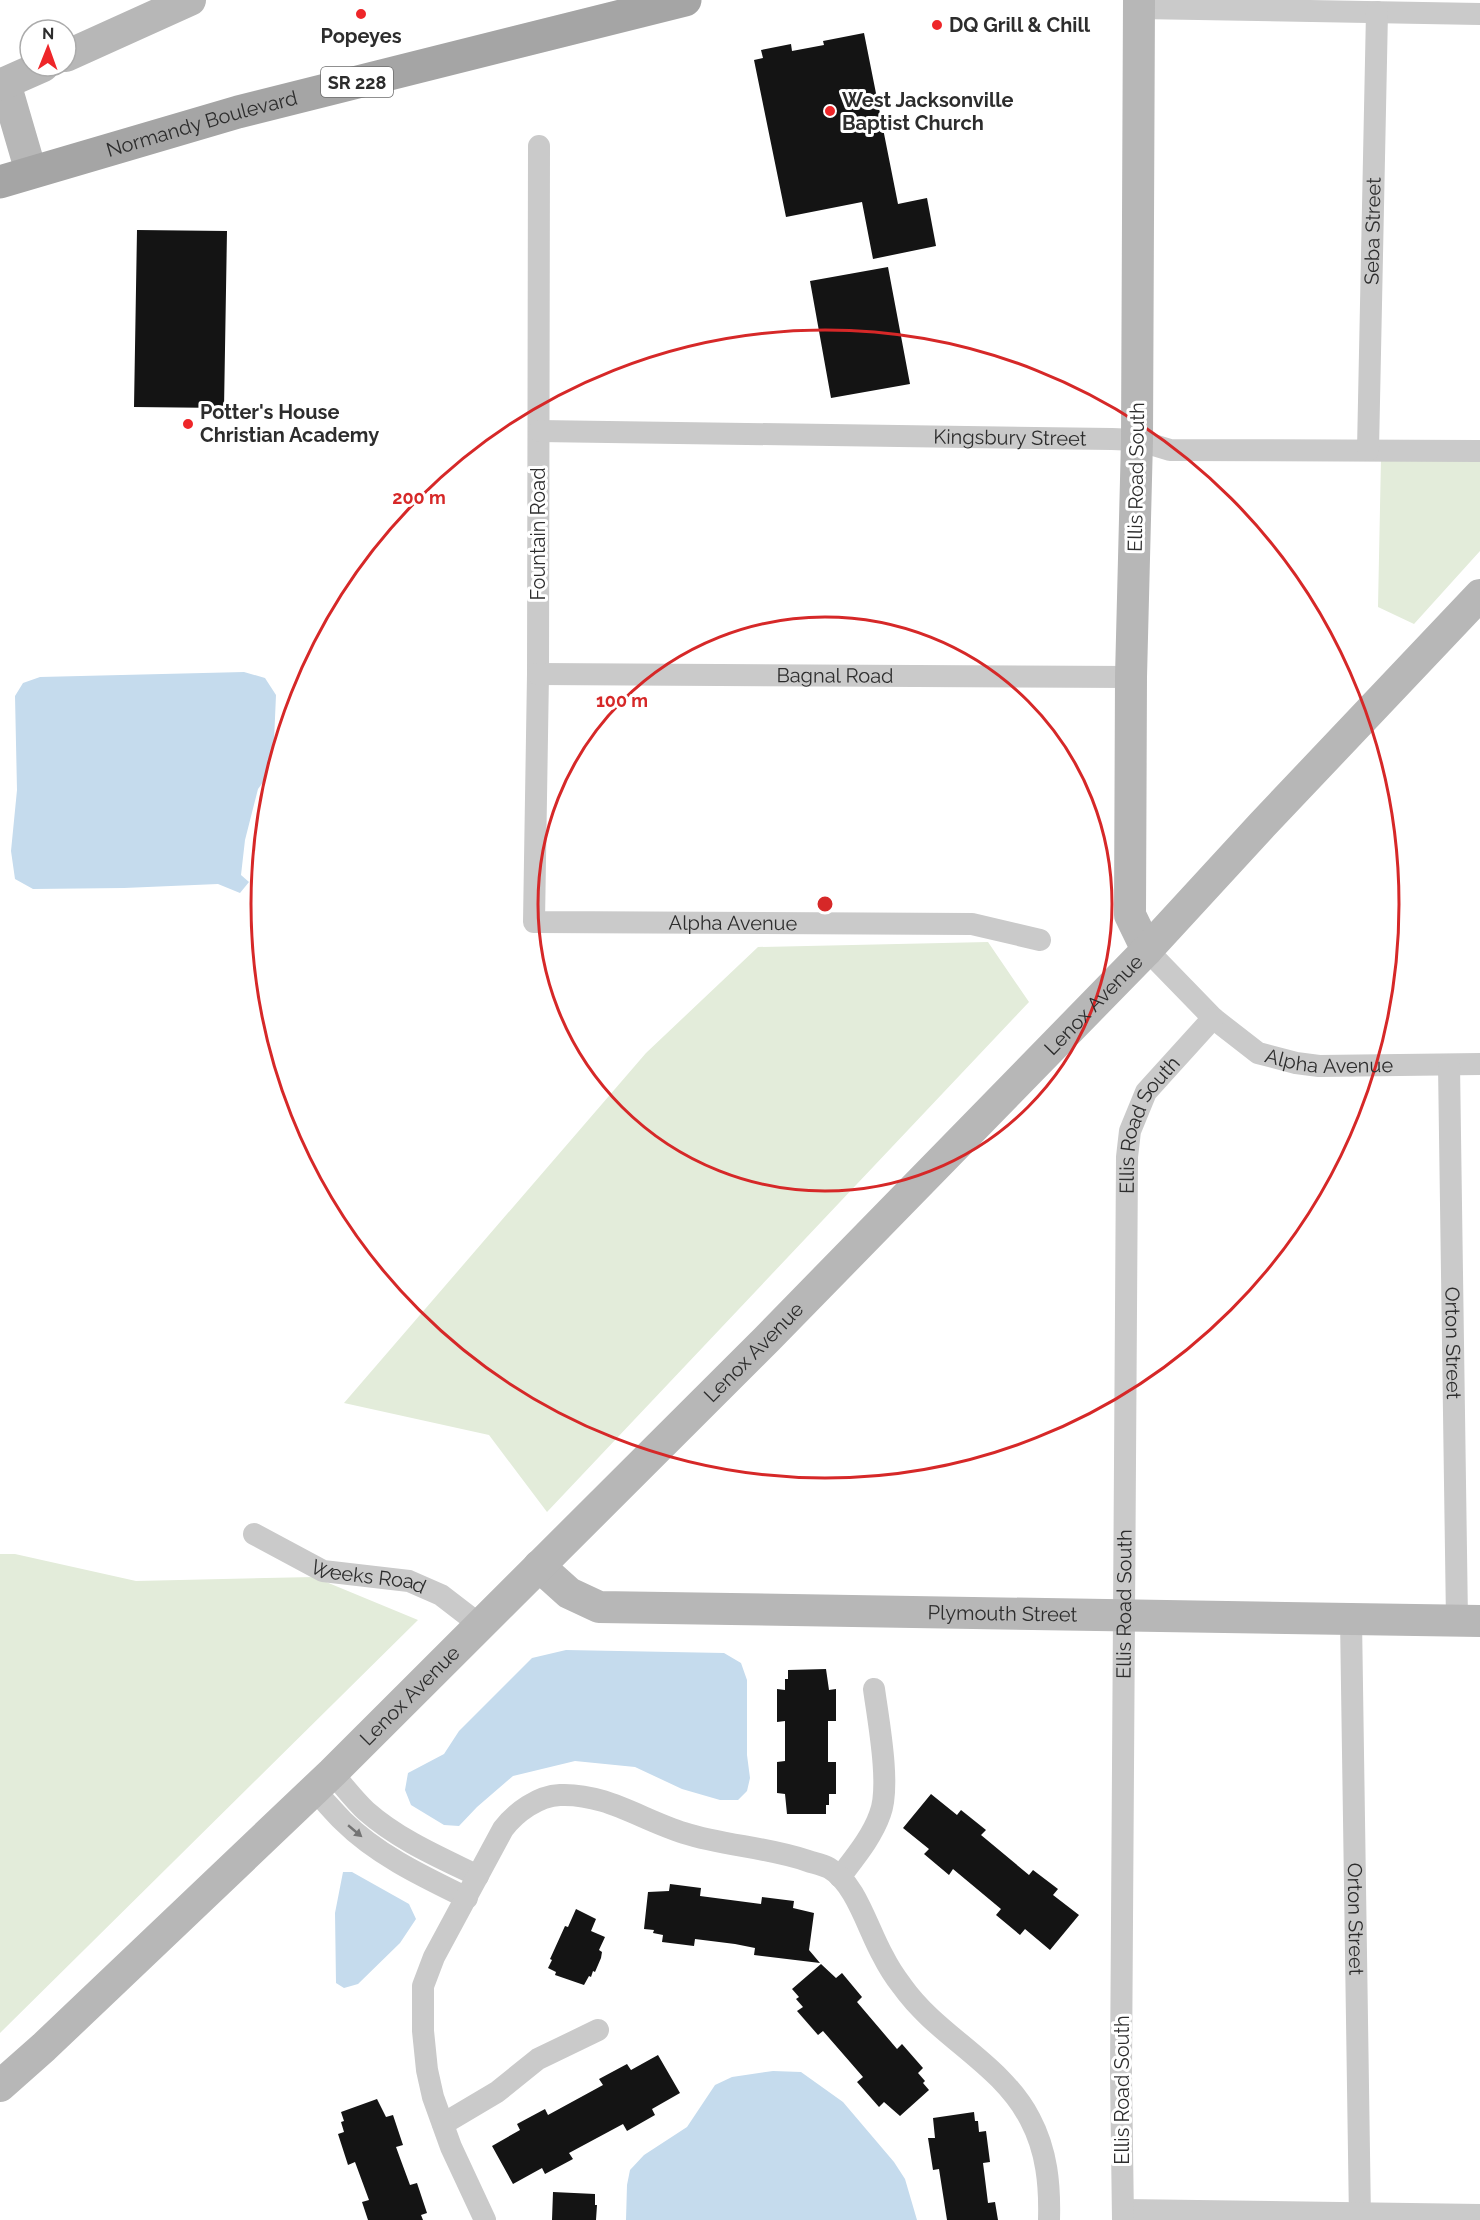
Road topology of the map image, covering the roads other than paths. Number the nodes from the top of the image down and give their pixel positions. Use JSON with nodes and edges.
{"nodes":[{"id":1,"x":190,"y":0,"type":"edge"},
{"id":2,"x":685,"y":0,"type":"edge"},
{"id":3,"x":1139,"y":4,"type":"edge"},
{"id":4,"x":1377,"y":12,"type":"junction"},
{"id":5,"x":1480,"y":14,"type":"edge"},
{"id":6,"x":78,"y":51,"type":"edge"},
{"id":7,"x":18,"y":77,"type":"edge"},
{"id":8,"x":3,"y":84,"type":"edge"},
{"id":9,"x":539,"y":146,"type":"dead end"},
{"id":10,"x":32,"y":172,"type":"junction"},
{"id":11,"x":0,"y":182,"type":"edge"},
{"id":12,"x":538,"y":431,"type":"junction"},
{"id":13,"x":1137,"y":440,"type":"junction"},
{"id":14,"x":1368,"y":450,"type":"junction"},
{"id":15,"x":1480,"y":451,"type":"edge"},
{"id":16,"x":1480,"y":595,"type":"edge"},
{"id":17,"x":538,"y":674,"type":"junction"},
{"id":18,"x":1131,"y":677,"type":"junction"},
{"id":19,"x":534,"y":922,"type":"joint"},
{"id":20,"x":1040,"y":940,"type":"dead end"},
{"id":21,"x":1147,"y":950,"type":"junction"},
{"id":22,"x":1213,"y":1018,"type":"junction"},
{"id":23,"x":1480,"y":1064,"type":"edge"},
{"id":24,"x":1449,"y":1065,"type":"junction"},
{"id":25,"x":254,"y":1534,"type":"dead end"},
{"id":26,"x":539,"y":1566,"type":"junction"},
{"id":27,"x":1126,"y":1615,"type":"junction"},
{"id":28,"x":1351,"y":1619,"type":"junction"},
{"id":29,"x":1468,"y":1621,"type":"edge"},
{"id":30,"x":480,"y":1625,"type":"junction"},
{"id":31,"x":874,"y":1689,"type":"dead end"},
{"id":32,"x":323,"y":1781,"type":"junction"},
{"id":33,"x":478,"y":1876,"type":"junction"},
{"id":34,"x":840,"y":1877,"type":"junction"},
{"id":35,"x":466,"y":1898,"type":"junction"},
{"id":36,"x":598,"y":2030,"type":"dead end"},
{"id":37,"x":0,"y":2086,"type":"edge"},
{"id":38,"x":443,"y":2124,"type":"junction"},
{"id":39,"x":1123,"y":2215,"type":"edge"},
{"id":40,"x":1480,"y":2215,"type":"edge"},
{"id":41,"x":1360,"y":2216,"type":"edge"},
{"id":42,"x":485,"y":2220,"type":"edge"},
{"id":43,"x":1049,"y":2220,"type":"edge"}],
"edges":[{"from":1,"to":6,"type":"street"},
{"from":2,"to":10,"type":"main road","name":"Normandy Boulevard","number":"SR 228"},
{"from":3,"to":4,"type":"street"},
{"from":3,"to":13,"type":"street","name":"Ellis Road South"},
{"from":4,"to":5,"type":"street"},
{"from":4,"to":14,"type":"street","name":"Seba Street"},
{"from":7,"to":8,"type":"street"},
{"from":8,"to":10,"type":"street"},
{"from":9,"to":12,"type":"street","name":"Fountain Road"},
{"from":10,"to":11,"type":"main road","name":"Normandy Boulevard","number":"SR 228"},
{"from":12,"to":13,"type":"street","name":"Kingsbury Street"},
{"from":12,"to":17,"type":"street","name":"Fountain Road"},
{"from":13,"to":14,"type":"street","name":"Kingsbury Street"},
{"from":13,"to":18,"type":"street","name":"Ellis Road South"},
{"from":14,"to":15,"type":"street","name":"Kingsbury Street"},
{"from":16,"to":21,"type":"street","name":"Lenox Avenue"},
{"from":17,"to":18,"type":"street","name":"Bagnal Road"},
{"from":17,"to":19,"type":"street","name":"Fountain Road"},
{"from":18,"to":21,"type":"street","name":"Ellis Road South"},
{"from":19,"to":20,"type":"street","name":"Alpha Avenue"},
{"from":21,"to":22,"type":"street","name":"Alpha Avenue"},
{"from":21,"to":26,"type":"street","name":"Lenox Avenue"},
{"from":22,"to":24,"type":"street","name":"Alpha Avenue"},
{"from":22,"to":27,"type":"street","name":"Ellis Road South"},
{"from":23,"to":24,"type":"street","name":"Alpha Avenue"},
{"from":24,"to":29,"type":"street","name":"Orton Street"},
{"from":25,"to":30,"type":"street","name":"Weeks Road"},
{"from":26,"to":27,"type":"street","name":"Plymouth Street"},
{"from":26,"to":30,"type":"street","name":"Lenox Avenue"},
{"from":27,"to":28,"type":"street","name":"Plymouth Street"},
{"from":27,"to":39,"type":"street","name":"Ellis Road South"},
{"from":28,"to":29,"type":"street","name":"Plymouth Street"},
{"from":28,"to":41,"type":"street","name":"Orton Street"},
{"from":30,"to":32,"type":"street","name":"Lenox Avenue"},
{"from":31,"to":34,"type":"street"},
{"from":32,"to":33,"type":"street"},
{"from":32,"to":35,"type":"street","one_way":true},
{"from":32,"to":37,"type":"street","name":"Lenox Avenue"},
{"from":33,"to":34,"type":"street"},
{"from":33,"to":35,"type":"street"},
{"from":34,"to":43,"type":"street"},
{"from":35,"to":38,"type":"street"},
{"from":36,"to":38,"type":"street"},
{"from":38,"to":42,"type":"street"},
{"from":39,"to":41,"type":"street"},
{"from":40,"to":41,"type":"street"}]}
